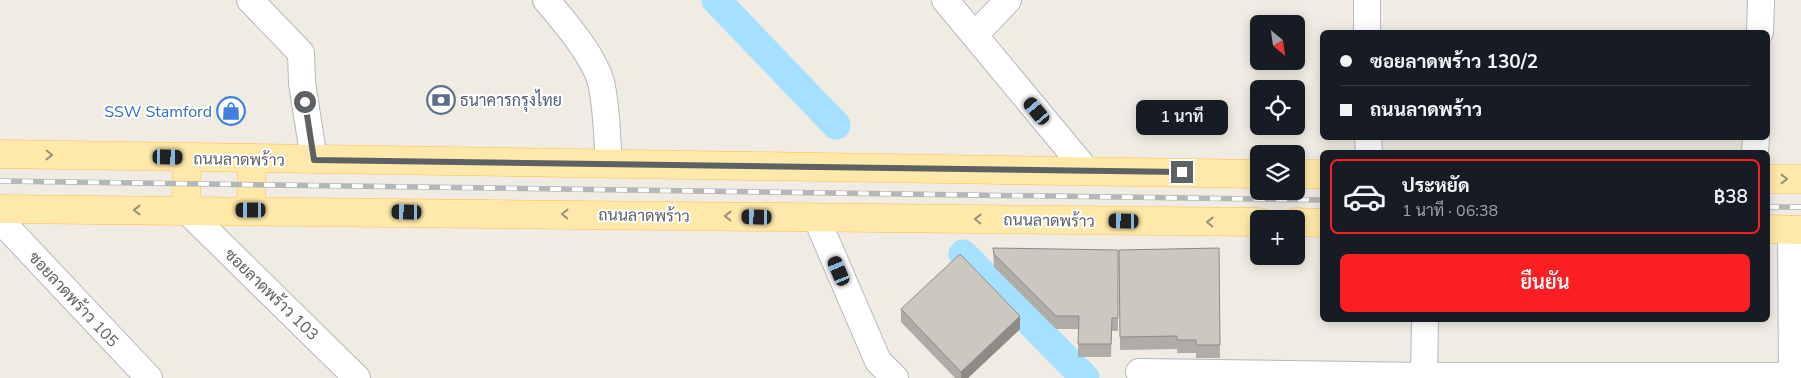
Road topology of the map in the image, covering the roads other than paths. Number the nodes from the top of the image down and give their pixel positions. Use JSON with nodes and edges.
{"nodes":[{"id":1,"x":250,"y":0,"type":"edge"},
{"id":2,"x":546,"y":0,"type":"edge"},
{"id":3,"x":946,"y":0,"type":"edge"},
{"id":4,"x":1008,"y":0,"type":"edge"},
{"id":5,"x":1366,"y":0,"type":"edge"},
{"id":6,"x":1761,"y":0,"type":"edge"},
{"id":7,"x":1367,"y":30,"type":"edge"},
{"id":8,"x":1760,"y":30,"type":"edge"},
{"id":9,"x":975,"y":35,"type":"junction"},
{"id":10,"x":0,"y":154,"type":"edge"},
{"id":11,"x":187,"y":158,"type":"junction"},
{"id":12,"x":252,"y":159,"type":"junction"},
{"id":13,"x":314,"y":160,"type":"junction"},
{"id":14,"x":609,"y":164,"type":"junction"},
{"id":15,"x":1087,"y":171,"type":"junction"},
{"id":16,"x":1250,"y":174,"type":"edge"},
{"id":17,"x":1305,"y":174,"type":"edge"},
{"id":18,"x":1320,"y":174,"type":"edge"},
{"id":19,"x":1770,"y":179,"type":"edge"},
{"id":20,"x":1801,"y":179,"type":"edge"},
{"id":21,"x":0,"y":209,"type":"edge"},
{"id":22,"x":186,"y":210,"type":"junction"},
{"id":23,"x":251,"y":210,"type":"junction"},
{"id":24,"x":816,"y":217,"type":"junction"},
{"id":25,"x":0,"y":220,"type":"edge"},
{"id":26,"x":1250,"y":222,"type":"edge"},
{"id":27,"x":1305,"y":222,"type":"edge"},
{"id":28,"x":1320,"y":223,"type":"edge"},
{"id":29,"x":1787,"y":229,"type":"edge"},
{"id":30,"x":1425,"y":322,"type":"edge"},
{"id":31,"x":879,"y":372,"type":"edge"},
{"id":32,"x":1139,"y":372,"type":"dead end"},
{"id":33,"x":1794,"y":376,"type":"edge"},
{"id":34,"x":1424,"y":377,"type":"edge"},
{"id":35,"x":1697,"y":377,"type":"edge"},
{"id":36,"x":149,"y":378,"type":"edge"},
{"id":37,"x":357,"y":378,"type":"edge"}],
"edges":[{"from":1,"to":13,"type":"street"},
{"from":2,"to":14,"type":"street"},
{"from":3,"to":9,"type":"street"},
{"from":4,"to":9,"type":"street"},
{"from":5,"to":7,"type":"street"},
{"from":6,"to":8,"type":"street"},
{"from":9,"to":15,"type":"street"},
{"from":10,"to":11,"type":"main road","name":"ถนนลาดพร้าว","one_way":true},
{"from":11,"to":12,"type":"main road","name":"ถนนลาดพร้าว"},
{"from":11,"to":22,"type":"main road"},
{"from":12,"to":13,"type":"main road","name":"ถนนลาดพร้าว"},
{"from":12,"to":23,"type":"main road"},
{"from":13,"to":14,"type":"main road","name":"ถนนลาดพร้าว"},
{"from":14,"to":15,"type":"main road","name":"ถนนลาดพร้าว"},
{"from":15,"to":16,"type":"main road","name":"ถนนลาดพร้าว"},
{"from":17,"to":18,"type":"main road"},
{"from":19,"to":20,"type":"main road","one_way":true},
{"from":22,"to":21,"type":"main road","name":"ถนนลาดพร้าว","one_way":true},
{"from":22,"to":23,"type":"main road","name":"ถนนลาดพร้าว"},
{"from":22,"to":37,"type":"street","name":"ซอยลาดพร้าว 103"},
{"from":24,"to":23,"type":"main road","name":"ถนนลาดพร้าว","one_way":true},
{"from":26,"to":24,"type":"main road","name":"ถนนลาดพร้าว","one_way":true},
{"from":24,"to":31,"type":"street"},
{"from":25,"to":36,"type":"street","name":"ซอยลาดพร้าว 105"},
{"from":27,"to":28,"type":"main road"},
{"from":29,"to":33,"type":"street"},
{"from":30,"to":34,"type":"street"},
{"from":32,"to":34,"type":"street"},
{"from":33,"to":35,"type":"street"},
{"from":34,"to":35,"type":"street"}]}
